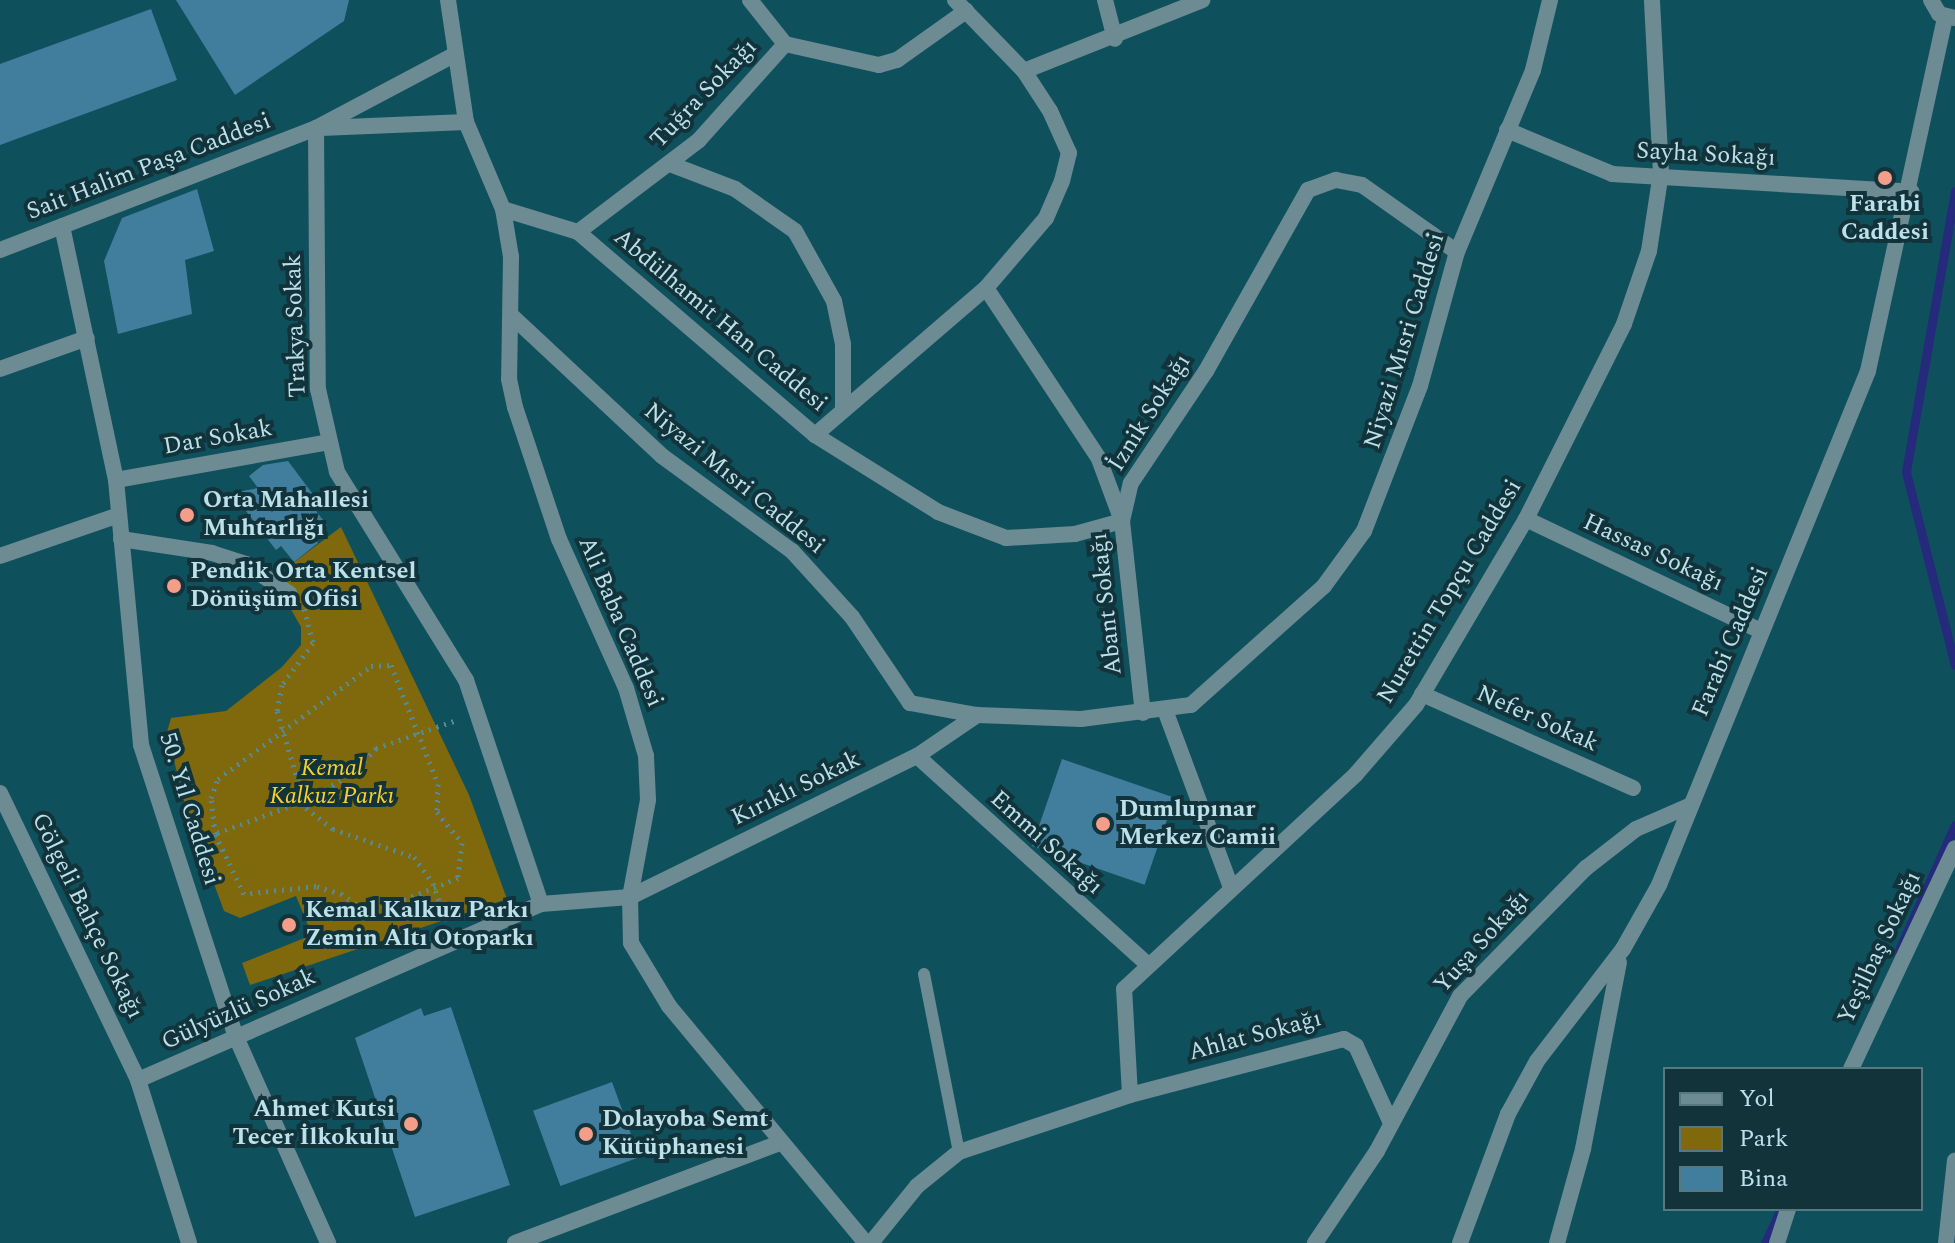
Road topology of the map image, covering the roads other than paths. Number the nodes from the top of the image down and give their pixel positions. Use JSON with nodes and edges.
{"nodes":[{"id":1,"x":448,"y":0,"type":"edge"},
{"id":2,"x":750,"y":0,"type":"edge"},
{"id":3,"x":1105,"y":0,"type":"edge"},
{"id":4,"x":1202,"y":0,"type":"edge"},
{"id":5,"x":1550,"y":0,"type":"edge"},
{"id":6,"x":1652,"y":0,"type":"edge"},
{"id":7,"x":1931,"y":0,"type":"edge"},
{"id":8,"x":960,"y":6,"type":"edge"},
{"id":9,"x":1950,"y":18,"type":"edge"},
{"id":10,"x":1115,"y":39,"type":"junction"},
{"id":11,"x":785,"y":44,"type":"junction"},
{"id":12,"x":454,"y":55,"type":"junction"},
{"id":13,"x":1024,"y":71,"type":"junction"},
{"id":14,"x":466,"y":122,"type":"junction"},
{"id":15,"x":316,"y":128,"type":"junction"},
{"id":16,"x":1507,"y":130,"type":"junction"},
{"id":17,"x":670,"y":164,"type":"junction"},
{"id":18,"x":1661,"y":173,"type":"junction"},
{"id":19,"x":1911,"y":192,"type":"junction"},
{"id":20,"x":503,"y":209,"type":"junction"},
{"id":21,"x":62,"y":226,"type":"junction"},
{"id":22,"x":578,"y":232,"type":"junction"},
{"id":23,"x":0,"y":250,"type":"edge"},
{"id":24,"x":1457,"y":252,"type":"junction"},
{"id":25,"x":986,"y":288,"type":"junction"},
{"id":26,"x":513,"y":317,"type":"junction"},
{"id":27,"x":87,"y":338,"type":"junction"},
{"id":28,"x":0,"y":369,"type":"edge"},
{"id":29,"x":843,"y":410,"type":"junction"},
{"id":30,"x":815,"y":435,"type":"junction"},
{"id":31,"x":329,"y":442,"type":"junction"},
{"id":32,"x":116,"y":480,"type":"junction"},
{"id":33,"x":119,"y":515,"type":"junction"},
{"id":34,"x":1526,"y":519,"type":"junction"},
{"id":35,"x":1122,"y":521,"type":"junction"},
{"id":36,"x":121,"y":539,"type":"junction"},
{"id":37,"x":0,"y":556,"type":"edge"},
{"id":38,"x":290,"y":594,"type":"road end"},
{"id":39,"x":1759,"y":630,"type":"junction"},
{"id":40,"x":1422,"y":694,"type":"junction"},
{"id":41,"x":1165,"y":710,"type":"junction"},
{"id":42,"x":1143,"y":713,"type":"junction"},
{"id":43,"x":977,"y":715,"type":"junction"},
{"id":44,"x":917,"y":756,"type":"junction"},
{"id":45,"x":1633,"y":788,"type":"dead end"},
{"id":46,"x":0,"y":793,"type":"edge"},
{"id":47,"x":1689,"y":806,"type":"junction"},
{"id":48,"x":1955,"y":848,"type":"edge"},
{"id":49,"x":1231,"y":887,"type":"junction"},
{"id":50,"x":630,"y":897,"type":"junction"},
{"id":51,"x":541,"y":904,"type":"junction"},
{"id":52,"x":1623,"y":949,"type":"junction"},
{"id":53,"x":1145,"y":962,"type":"junction"},
{"id":54,"x":924,"y":974,"type":"dead end"},
{"id":55,"x":236,"y":1037,"type":"junction"},
{"id":56,"x":1852,"y":1067,"type":"edge"},
{"id":57,"x":138,"y":1080,"type":"junction"},
{"id":58,"x":1130,"y":1095,"type":"junction"},
{"id":59,"x":1391,"y":1123,"type":"junction"},
{"id":60,"x":780,"y":1143,"type":"junction"},
{"id":61,"x":959,"y":1152,"type":"junction"},
{"id":62,"x":1955,"y":1160,"type":"edge"},
{"id":63,"x":1787,"y":1211,"type":"edge"},
{"id":64,"x":189,"y":1243,"type":"edge"},
{"id":65,"x":328,"y":1243,"type":"edge"},
{"id":66,"x":515,"y":1243,"type":"edge"},
{"id":67,"x":868,"y":1243,"type":"edge"},
{"id":68,"x":1315,"y":1243,"type":"edge"},
{"id":69,"x":1460,"y":1243,"type":"edge"},
{"id":70,"x":1557,"y":1243,"type":"edge"},
{"id":71,"x":1777,"y":1243,"type":"edge"},
{"id":72,"x":1946,"y":1243,"type":"edge"}],
"edges":[{"from":1,"to":12,"type":"street","name":"Ali Baba Caddesi"},
{"from":2,"to":11,"type":"street"},
{"from":3,"to":10,"type":"street"},
{"from":4,"to":10,"type":"street"},
{"from":5,"to":16,"type":"street","name":"Niyazi Mısri Caddesi"},
{"from":6,"to":18,"type":"street","name":"Nurettin Topçu Caddesi"},
{"from":7,"to":9,"type":"street"},
{"from":8,"to":11,"type":"street"},
{"from":8,"to":13,"type":"street","name":"Abdülhamit Han Caddesi"},
{"from":9,"to":19,"type":"street","name":"Farabi Caddesi"},
{"from":10,"to":13,"type":"street"},
{"from":11,"to":17,"type":"street","name":"Tuğra Sokağı"},
{"from":12,"to":14,"type":"street","name":"Ali Baba Caddesi"},
{"from":12,"to":15,"type":"street"},
{"from":13,"to":25,"type":"street","name":"Abdülhamit Han Caddesi"},
{"from":14,"to":15,"type":"street"},
{"from":14,"to":20,"type":"street","name":"Ali Baba Caddesi"},
{"from":15,"to":21,"type":"street","name":"Sait Halim Paşa Caddesi"},
{"from":15,"to":31,"type":"street","name":"Trakya Sokak"},
{"from":16,"to":18,"type":"street","name":"Sayha Sokağı"},
{"from":16,"to":24,"type":"street","name":"Niyazi Mısri Caddesi"},
{"from":17,"to":22,"type":"street","name":"Tuğra Sokağı"},
{"from":17,"to":29,"type":"street"},
{"from":18,"to":19,"type":"street","name":"Sayha Sokağı"},
{"from":18,"to":34,"type":"street","name":"Nurettin Topçu Caddesi"},
{"from":19,"to":39,"type":"street","name":"Farabi Caddesi"},
{"from":20,"to":22,"type":"street","name":"Abdülhamit Han Caddesi"},
{"from":20,"to":26,"type":"street","name":"Ali Baba Caddesi"},
{"from":21,"to":23,"type":"street","name":"Sait Halim Paşa Caddesi"},
{"from":21,"to":27,"type":"street","name":"50. Yıl Caddesi"},
{"from":22,"to":30,"type":"street","name":"Abdülhamit Han Caddesi"},
{"from":24,"to":35,"type":"street","name":"İznik Sokağı"},
{"from":24,"to":41,"type":"street","name":"Niyazi Mısri Caddesi"},
{"from":25,"to":29,"type":"street","name":"Abdülhamit Han Caddesi"},
{"from":25,"to":35,"type":"street","name":"Abant Sokağı"},
{"from":26,"to":43,"type":"street","name":"Niyazi Mısri Caddesi"},
{"from":26,"to":50,"type":"street","name":"Ali Baba Caddesi"},
{"from":27,"to":28,"type":"street"},
{"from":27,"to":32,"type":"street","name":"50. Yıl Caddesi"},
{"from":29,"to":30,"type":"street","name":"Abdülhamit Han Caddesi"},
{"from":30,"to":35,"type":"street"},
{"from":31,"to":32,"type":"street","name":"Dar Sokak"},
{"from":31,"to":51,"type":"street","name":"Trakya Sokak"},
{"from":32,"to":33,"type":"street","name":"50. Yıl Caddesi"},
{"from":33,"to":36,"type":"street","name":"50. Yıl Caddesi"},
{"from":33,"to":37,"type":"street"},
{"from":34,"to":39,"type":"street","name":"Hassas Sokağı"},
{"from":34,"to":40,"type":"street","name":"Nurettin Topçu Caddesi"},
{"from":35,"to":42,"type":"street","name":"Abant Sokağı"},
{"from":36,"to":38,"type":"street"},
{"from":36,"to":55,"type":"street","name":"50. Yıl Caddesi"},
{"from":39,"to":47,"type":"street","name":"Farabi Caddesi"},
{"from":40,"to":45,"type":"street","name":"Nefer Sokak"},
{"from":40,"to":49,"type":"street","name":"Nurettin Topçu Caddesi"},
{"from":41,"to":42,"type":"street","name":"Niyazi Mısri Caddesi"},
{"from":41,"to":49,"type":"street"},
{"from":42,"to":43,"type":"street","name":"Niyazi Mısri Caddesi"},
{"from":43,"to":44,"type":"street","name":"Kırıklı Sokak"},
{"from":44,"to":50,"type":"street","name":"Kırıklı Sokak"},
{"from":44,"to":53,"type":"street","name":"Emmi Sokağı"},
{"from":46,"to":57,"type":"street","name":"Gölgeli Bahçe Sokağı"},
{"from":47,"to":52,"type":"street","name":"Farabi Caddesi"},
{"from":47,"to":59,"type":"street","name":"Yuşa Sokağı"},
{"from":48,"to":56,"type":"street","name":"Yeşilbaş Sokağı"},
{"from":49,"to":53,"type":"street","name":"Nurettin Topçu Caddesi"},
{"from":50,"to":51,"type":"street","name":"Gülyüzlü Sokak"},
{"from":50,"to":60,"type":"street","name":"Ali Baba Caddesi"},
{"from":51,"to":55,"type":"street","name":"Gülyüzlü Sokak"},
{"from":52,"to":69,"type":"street","name":"Farabi Caddesi"},
{"from":52,"to":70,"type":"street"},
{"from":53,"to":58,"type":"street","name":"Nurettin Topçu Caddesi"},
{"from":54,"to":61,"type":"lane"},
{"from":55,"to":57,"type":"street","name":"Gülyüzlü Sokak"},
{"from":55,"to":65,"type":"street","name":"50. Yıl Caddesi"},
{"from":57,"to":64,"type":"street","name":"Gölgeli Bahçe Sokağı"},
{"from":58,"to":59,"type":"street","name":"Ahlat Sokağı"},
{"from":58,"to":61,"type":"street"},
{"from":59,"to":68,"type":"street","name":"Yuşa Sokağı"},
{"from":60,"to":66,"type":"street"},
{"from":60,"to":67,"type":"street","name":"Ali Baba Caddesi"},
{"from":61,"to":67,"type":"street"},
{"from":62,"to":72,"type":"street"},
{"from":63,"to":71,"type":"street"}]}
